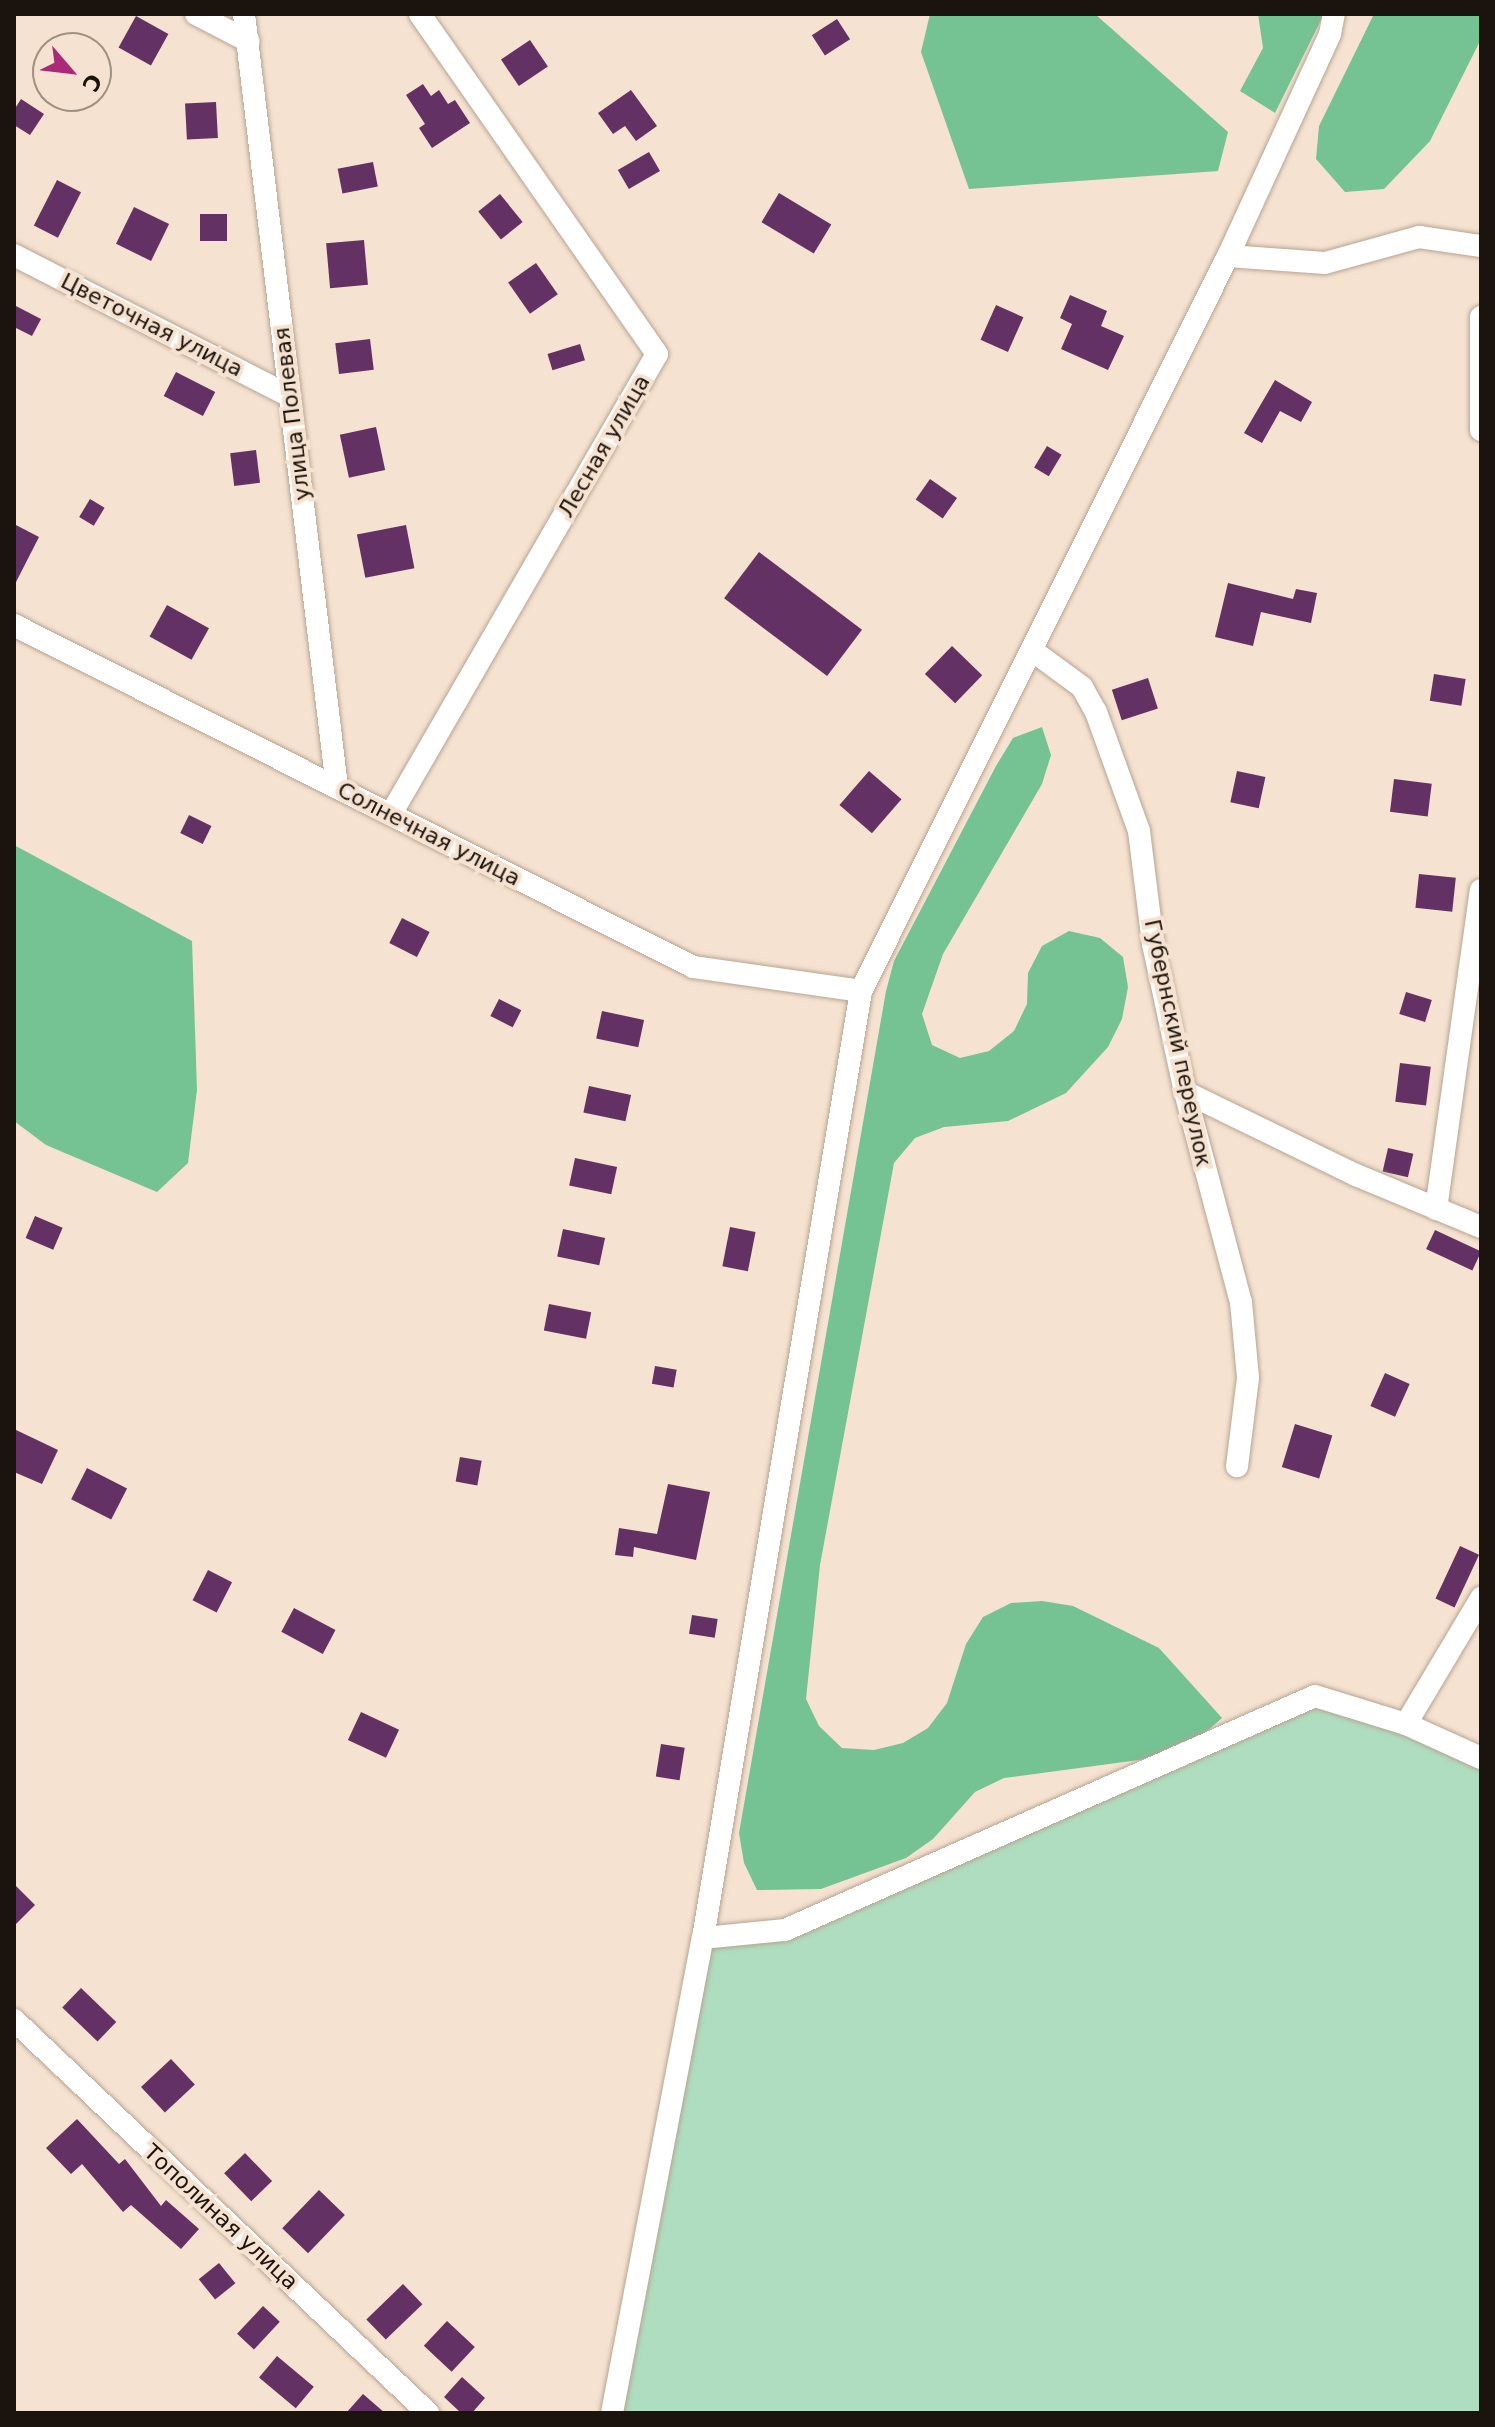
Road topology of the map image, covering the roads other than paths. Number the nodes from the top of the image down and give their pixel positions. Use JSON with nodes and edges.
{"nodes":[{"id":1,"x":196,"y":14,"type":"edge"},
{"id":2,"x":244,"y":14,"type":"edge"},
{"id":3,"x":420,"y":14,"type":"edge"},
{"id":4,"x":1334,"y":14,"type":"edge"},
{"id":5,"x":248,"y":41,"type":"junction"},
{"id":6,"x":1481,"y":246,"type":"edge"},
{"id":7,"x":14,"y":255,"type":"edge"},
{"id":8,"x":1228,"y":256,"type":"junction"},
{"id":9,"x":1481,"y":317,"type":"edge"},
{"id":10,"x":290,"y":396,"type":"junction"},
{"id":11,"x":1481,"y":430,"type":"edge"},
{"id":12,"x":14,"y":625,"type":"edge"},
{"id":13,"x":1033,"y":651,"type":"junction"},
{"id":14,"x":337,"y":787,"type":"junction"},
{"id":15,"x":391,"y":814,"type":"junction"},
{"id":16,"x":1481,"y":890,"type":"edge"},
{"id":17,"x":861,"y":991,"type":"junction"},
{"id":18,"x":1185,"y":1092,"type":"junction"},
{"id":19,"x":1436,"y":1209,"type":"junction"},
{"id":20,"x":1481,"y":1227,"type":"edge"},
{"id":21,"x":1237,"y":1466,"type":"dead end"},
{"id":22,"x":1481,"y":1598,"type":"edge"},
{"id":23,"x":1406,"y":1724,"type":"junction"},
{"id":24,"x":1481,"y":1758,"type":"edge"},
{"id":25,"x":703,"y":1938,"type":"junction"},
{"id":26,"x":14,"y":2020,"type":"edge"},
{"id":27,"x":428,"y":2413,"type":"edge"},
{"id":28,"x":612,"y":2413,"type":"edge"}],
"edges":[{"from":1,"to":5,"type":"street"},
{"from":2,"to":5,"type":"street","name":"улица Полевая"},
{"from":3,"to":15,"type":"street","name":"Лесная улица"},
{"from":4,"to":8,"type":"street"},
{"from":5,"to":10,"type":"street","name":"улица Полевая"},
{"from":6,"to":8,"type":"street"},
{"from":7,"to":10,"type":"street","name":"Цветочная улица"},
{"from":8,"to":13,"type":"street"},
{"from":9,"to":11,"type":"street"},
{"from":10,"to":14,"type":"street","name":"улица Полевая"},
{"from":12,"to":14,"type":"street","name":"Солнечная улица"},
{"from":13,"to":17,"type":"street"},
{"from":13,"to":18,"type":"street","name":"Губернский переулок"},
{"from":14,"to":15,"type":"street","name":"Солнечная улица"},
{"from":15,"to":17,"type":"street","name":"Солнечная улица"},
{"from":16,"to":19,"type":"street"},
{"from":17,"to":25,"type":"street"},
{"from":18,"to":19,"type":"street"},
{"from":18,"to":21,"type":"street","name":"Губернский переулок"},
{"from":19,"to":20,"type":"street"},
{"from":22,"to":23,"type":"street"},
{"from":23,"to":24,"type":"street"},
{"from":23,"to":25,"type":"street"},
{"from":25,"to":28,"type":"street"},
{"from":26,"to":27,"type":"street","name":"Тополиная улица"}]}
